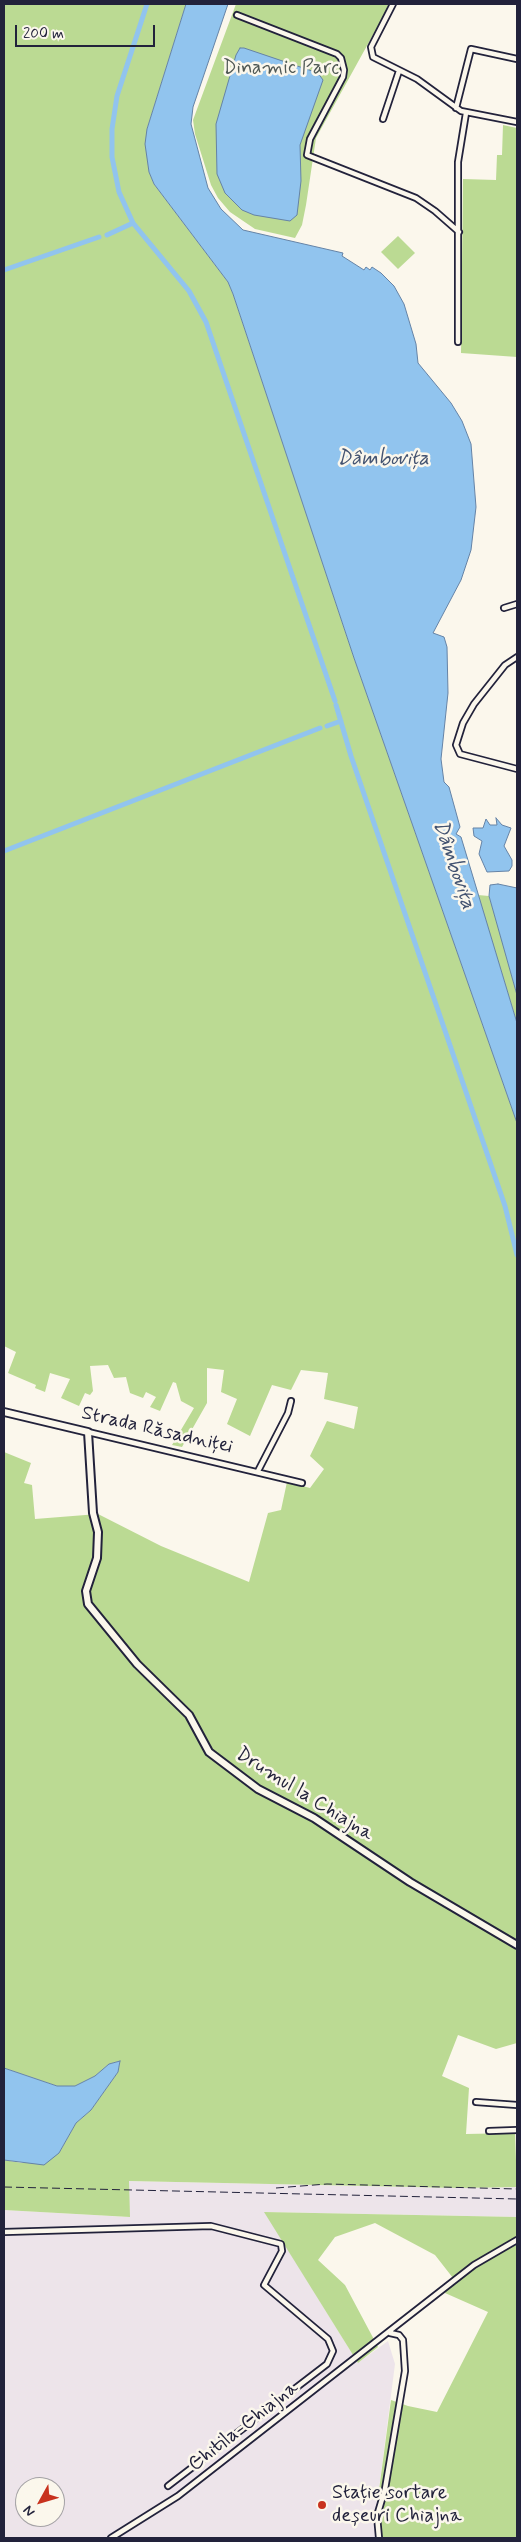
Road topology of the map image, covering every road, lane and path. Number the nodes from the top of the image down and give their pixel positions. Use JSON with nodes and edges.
{"nodes":[{"id":1,"x":393,"y":4,"type":"edge"},
{"id":2,"x":237,"y":16,"type":"dead end"},
{"id":3,"x":517,"y":59,"type":"edge"},
{"id":4,"x":399,"y":71,"type":"junction"},
{"id":5,"x":456,"y":108,"type":"junction"},
{"id":6,"x":466,"y":113,"type":"junction"},
{"id":7,"x":383,"y":119,"type":"dead end"},
{"id":8,"x":517,"y":122,"type":"edge"},
{"id":9,"x":459,"y":232,"type":"junction"},
{"id":10,"x":458,"y":342,"type":"dead end"},
{"id":11,"x":517,"y":604,"type":"edge"},
{"id":12,"x":504,"y":608,"type":"dead end"},
{"id":13,"x":517,"y":657,"type":"edge"},
{"id":14,"x":517,"y":769,"type":"edge"},
{"id":15,"x":291,"y":1401,"type":"dead end"},
{"id":16,"x":4,"y":1412,"type":"edge"},
{"id":17,"x":88,"y":1432,"type":"junction"},
{"id":18,"x":258,"y":1471,"type":"junction"},
{"id":19,"x":302,"y":1483,"type":"dead end"},
{"id":20,"x":517,"y":1945,"type":"edge"},
{"id":21,"x":476,"y":2102,"type":"dead end"},
{"id":22,"x":517,"y":2105,"type":"edge"},
{"id":23,"x":517,"y":2130,"type":"edge"},
{"id":24,"x":488,"y":2131,"type":"dead end"},
{"id":25,"x":4,"y":2232,"type":"edge"},
{"id":26,"x":517,"y":2240,"type":"edge"},
{"id":27,"x":390,"y":2333,"type":"junction"},
{"id":28,"x":168,"y":2486,"type":"dead end"},
{"id":29,"x":111,"y":2538,"type":"edge"},
{"id":30,"x":379,"y":2538,"type":"edge"}],
"edges":[{"from":1,"to":4,"type":"street"},
{"from":2,"to":9,"type":"street"},
{"from":3,"to":5,"type":"street"},
{"from":4,"to":5,"type":"street"},
{"from":4,"to":7,"type":"street"},
{"from":5,"to":6,"type":"street"},
{"from":6,"to":8,"type":"street"},
{"from":6,"to":9,"type":"street"},
{"from":9,"to":10,"type":"street"},
{"from":11,"to":12,"type":"street"},
{"from":13,"to":14,"type":"street"},
{"from":15,"to":18,"type":"street"},
{"from":16,"to":17,"type":"main road","name":"Strada Răsadniței"},
{"from":17,"to":18,"type":"street","name":"Strada Răsadniței"},
{"from":17,"to":20,"type":"main road","name":"Drumul la Chiajna"},
{"from":18,"to":19,"type":"street","name":"Strada Răsadniței"},
{"from":21,"to":22,"type":"street"},
{"from":23,"to":24,"type":"street"},
{"from":25,"to":28,"type":"street"},
{"from":26,"to":27,"type":"street","name":"Chitila-Chiajna"},
{"from":27,"to":29,"type":"street","name":"Chitila-Chiajna"},
{"from":27,"to":30,"type":"street"}]}
